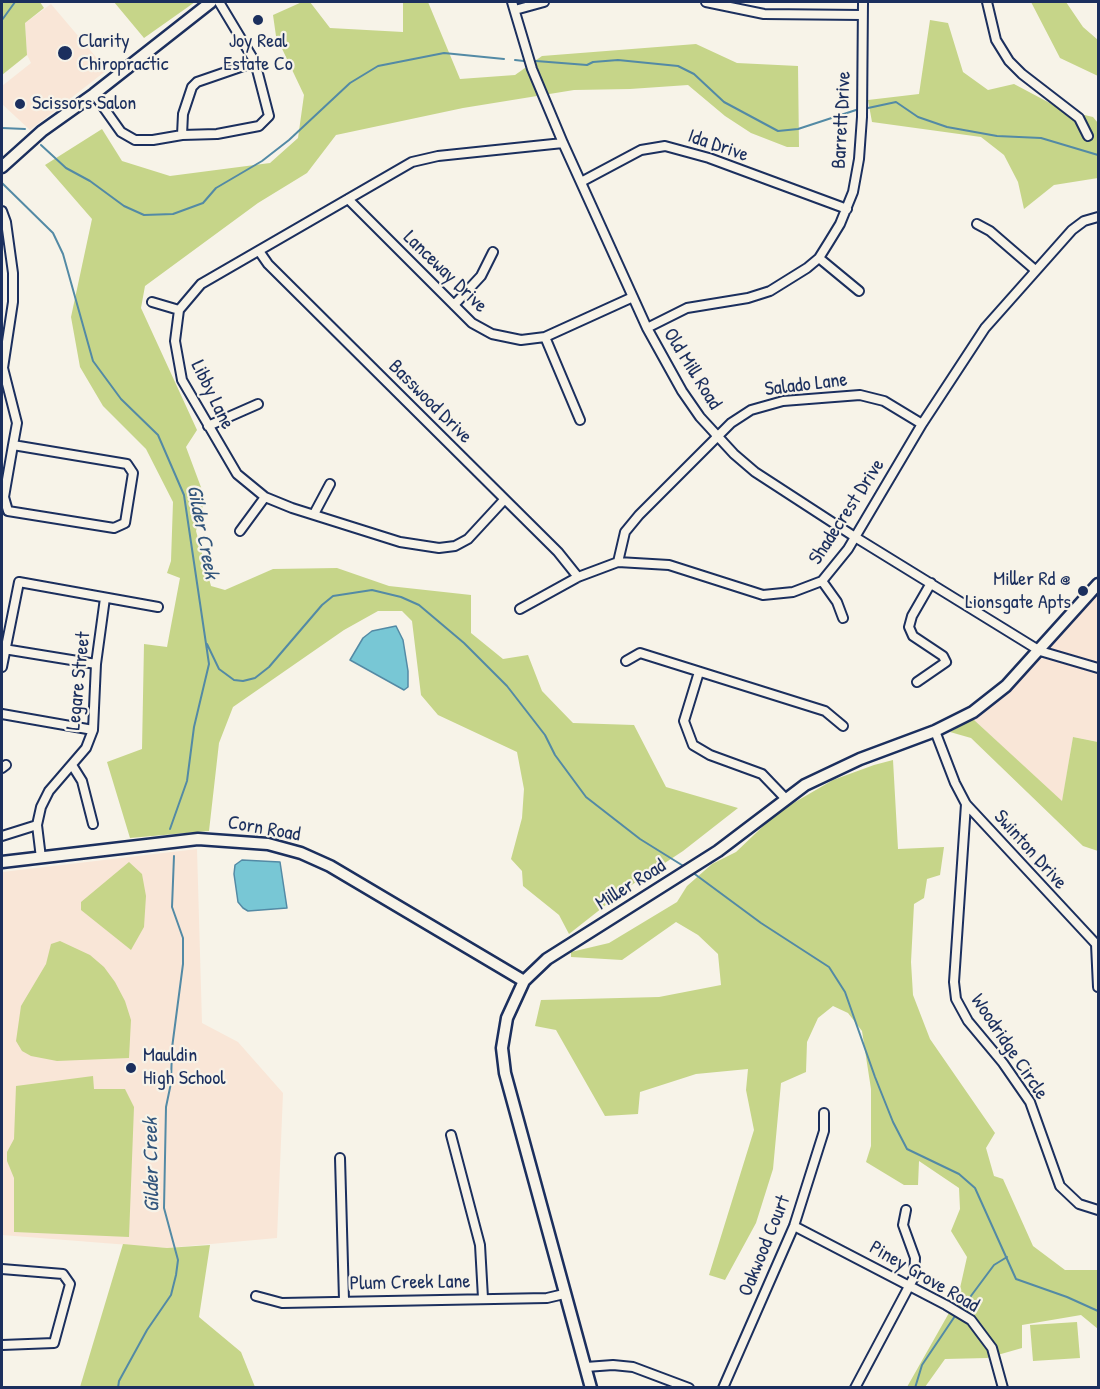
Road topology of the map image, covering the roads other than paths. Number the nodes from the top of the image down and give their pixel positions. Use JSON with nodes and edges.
{"nodes":[{"id":1,"x":211,"y":2,"type":"edge"},
{"id":2,"x":219,"y":2,"type":"edge"},
{"id":3,"x":512,"y":2,"type":"edge"},
{"id":4,"x":544,"y":2,"type":"edge"},
{"id":5,"x":706,"y":2,"type":"edge"},
{"id":6,"x":863,"y":2,"type":"edge"},
{"id":7,"x":987,"y":2,"type":"edge"},
{"id":8,"x":515,"y":10,"type":"junction"},
{"id":9,"x":862,"y":15,"type":"junction"},
{"id":10,"x":255,"y":62,"type":"junction"},
{"id":11,"x":94,"y":94,"type":"junction"},
{"id":12,"x":182,"y":135,"type":"junction"},
{"id":13,"x":1088,"y":136,"type":"dead end"},
{"id":14,"x":563,"y":143,"type":"junction"},
{"id":15,"x":2,"y":167,"type":"edge"},
{"id":16,"x":581,"y":182,"type":"junction"},
{"id":17,"x":348,"y":199,"type":"junction"},
{"id":18,"x":847,"y":209,"type":"junction"},
{"id":19,"x":2,"y":211,"type":"edge"},
{"id":20,"x":1098,"y":217,"type":"edge"},
{"id":21,"x":977,"y":224,"type":"dead end"},
{"id":22,"x":259,"y":250,"type":"junction"},
{"id":23,"x":493,"y":252,"type":"dead end"},
{"id":24,"x":819,"y":258,"type":"junction"},
{"id":25,"x":1034,"y":269,"type":"junction"},
{"id":26,"x":859,"y":291,"type":"dead end"},
{"id":27,"x":633,"y":297,"type":"junction"},
{"id":28,"x":152,"y":302,"type":"dead end"},
{"id":29,"x":454,"y":305,"type":"junction"},
{"id":30,"x":179,"y":310,"type":"junction"},
{"id":31,"x":647,"y":327,"type":"junction"},
{"id":32,"x":545,"y":337,"type":"junction"},
{"id":33,"x":258,"y":404,"type":"dead end"},
{"id":34,"x":580,"y":420,"type":"dead end"},
{"id":35,"x":922,"y":424,"type":"junction"},
{"id":36,"x":208,"y":426,"type":"junction"},
{"id":37,"x":717,"y":437,"type":"junction"},
{"id":38,"x":13,"y":445,"type":"junction"},
{"id":39,"x":330,"y":484,"type":"dead end"},
{"id":40,"x":265,"y":497,"type":"junction"},
{"id":41,"x":504,"y":500,"type":"junction"},
{"id":42,"x":314,"y":514,"type":"junction"},
{"id":43,"x":240,"y":531,"type":"dead end"},
{"id":44,"x":855,"y":537,"type":"junction"},
{"id":45,"x":618,"y":562,"type":"junction"},
{"id":46,"x":578,"y":577,"type":"junction"},
{"id":47,"x":822,"y":581,"type":"junction"},
{"id":48,"x":931,"y":583,"type":"junction"},
{"id":49,"x":1098,"y":584,"type":"edge"},
{"id":50,"x":105,"y":598,"type":"junction"},
{"id":51,"x":158,"y":607,"type":"dead end"},
{"id":52,"x":520,"y":609,"type":"dead end"},
{"id":53,"x":843,"y":618,"type":"dead end"},
{"id":54,"x":4,"y":649,"type":"junction"},
{"id":55,"x":1040,"y":651,"type":"junction"},
{"id":56,"x":626,"y":661,"type":"dead end"},
{"id":57,"x":96,"y":664,"type":"junction"},
{"id":58,"x":2,"y":667,"type":"edge"},
{"id":59,"x":1098,"y":668,"type":"edge"},
{"id":60,"x":699,"y":672,"type":"junction"},
{"id":61,"x":917,"y":682,"type":"dead end"},
{"id":62,"x":2,"y":714,"type":"edge"},
{"id":63,"x":843,"y":726,"type":"dead end"},
{"id":64,"x":93,"y":730,"type":"junction"},
{"id":65,"x":935,"y":731,"type":"junction"},
{"id":66,"x":72,"y":765,"type":"junction"},
{"id":67,"x":784,"y":798,"type":"junction"},
{"id":68,"x":966,"y":804,"type":"junction"},
{"id":69,"x":93,"y":824,"type":"dead end"},
{"id":70,"x":38,"y":825,"type":"junction"},
{"id":71,"x":2,"y":836,"type":"edge"},
{"id":72,"x":41,"y":858,"type":"junction"},
{"id":73,"x":2,"y":862,"type":"edge"},
{"id":74,"x":1097,"y":944,"type":"edge"},
{"id":75,"x":524,"y":981,"type":"junction"},
{"id":76,"x":1098,"y":987,"type":"edge"},
{"id":77,"x":824,"y":1113,"type":"dead end"},
{"id":78,"x":451,"y":1135,"type":"dead end"},
{"id":79,"x":340,"y":1158,"type":"dead end"},
{"id":80,"x":906,"y":1210,"type":"dead end"},
{"id":81,"x":1098,"y":1210,"type":"edge"},
{"id":82,"x":794,"y":1226,"type":"junction"},
{"id":83,"x":2,"y":1269,"type":"edge"},
{"id":84,"x":911,"y":1286,"type":"junction"},
{"id":85,"x":564,"y":1294,"type":"junction"},
{"id":86,"x":256,"y":1296,"type":"dead end"},
{"id":87,"x":483,"y":1298,"type":"junction"},
{"id":88,"x":344,"y":1300,"type":"junction"},
{"id":89,"x":2,"y":1345,"type":"edge"},
{"id":90,"x":586,"y":1367,"type":"junction"},
{"id":91,"x":670,"y":1384,"type":"edge"},
{"id":92,"x":591,"y":1388,"type":"edge"},
{"id":93,"x":689,"y":1388,"type":"edge"},
{"id":94,"x":723,"y":1388,"type":"edge"},
{"id":95,"x":855,"y":1388,"type":"edge"},
{"id":96,"x":1003,"y":1388,"type":"edge"}],
"edges":[{"from":1,"to":11,"type":"street"},
{"from":2,"to":10,"type":"street"},
{"from":3,"to":8,"type":"street","name":"Old Mill Road"},
{"from":4,"to":8,"type":"street"},
{"from":5,"to":9,"type":"street"},
{"from":6,"to":9,"type":"street","name":"Barrett Drive"},
{"from":7,"to":13,"type":"street"},
{"from":8,"to":14,"type":"street","name":"Old Mill Road"},
{"from":9,"to":18,"type":"street","name":"Barrett Drive"},
{"from":10,"to":12,"type":"street"},
{"from":10,"to":12,"type":"street"},
{"from":11,"to":12,"type":"street"},
{"from":11,"to":15,"type":"street"},
{"from":14,"to":16,"type":"street","name":"Old Mill Road"},
{"from":14,"to":17,"type":"street"},
{"from":16,"to":18,"type":"street","name":"Ida Drive"},
{"from":16,"to":27,"type":"street","name":"Old Mill Road"},
{"from":17,"to":22,"type":"street"},
{"from":17,"to":29,"type":"street","name":"Lanceway Drive"},
{"from":18,"to":24,"type":"street","name":"Barrett Drive"},
{"from":19,"to":38,"type":"street"},
{"from":20,"to":25,"type":"street","name":"Shadecrest Drive"},
{"from":21,"to":25,"type":"street"},
{"from":22,"to":30,"type":"street"},
{"from":22,"to":41,"type":"street","name":"Basswood Drive"},
{"from":23,"to":29,"type":"street"},
{"from":24,"to":26,"type":"street"},
{"from":24,"to":31,"type":"street","name":"Barrett Drive"},
{"from":25,"to":35,"type":"street","name":"Shadecrest Drive"},
{"from":27,"to":31,"type":"street","name":"Old Mill Road"},
{"from":27,"to":32,"type":"street","name":"Lanceway Drive"},
{"from":28,"to":30,"type":"street"},
{"from":29,"to":32,"type":"street","name":"Lanceway Drive"},
{"from":30,"to":36,"type":"street","name":"Libby Lane"},
{"from":31,"to":37,"type":"street","name":"Old Mill Road"},
{"from":32,"to":34,"type":"street"},
{"from":33,"to":36,"type":"street"},
{"from":35,"to":37,"type":"street","name":"Salado Lane"},
{"from":35,"to":44,"type":"street","name":"Shadecrest Drive"},
{"from":36,"to":40,"type":"street","name":"Libby Lane"},
{"from":37,"to":44,"type":"street","name":"Old Mill Road"},
{"from":37,"to":45,"type":"street","name":"Salado Lane"},
{"from":38,"to":38,"type":"street"},
{"from":39,"to":42,"type":"street"},
{"from":40,"to":42,"type":"street","name":"Libby Lane"},
{"from":40,"to":43,"type":"street"},
{"from":41,"to":42,"type":"street","name":"Libby Lane"},
{"from":41,"to":46,"type":"street","name":"Basswood Drive"},
{"from":44,"to":47,"type":"street","name":"Shadecrest Drive"},
{"from":44,"to":48,"type":"street","name":"Old Mill Road"},
{"from":45,"to":46,"type":"street","name":"Shadecrest Drive"},
{"from":45,"to":47,"type":"street","name":"Shadecrest Drive"},
{"from":46,"to":52,"type":"street","name":"Shadecrest Drive"},
{"from":47,"to":53,"type":"street"},
{"from":48,"to":55,"type":"street","name":"Old Mill Road"},
{"from":48,"to":61,"type":"street"},
{"from":49,"to":55,"type":"street","name":"Miller Road"},
{"from":50,"to":51,"type":"street"},
{"from":50,"to":54,"type":"street"},
{"from":50,"to":57,"type":"street","name":"Legare Street"},
{"from":54,"to":57,"type":"street"},
{"from":54,"to":58,"type":"street"},
{"from":55,"to":59,"type":"street","name":"Old Mill Road"},
{"from":55,"to":65,"type":"street","name":"Miller Road"},
{"from":56,"to":60,"type":"street"},
{"from":57,"to":64,"type":"street","name":"Legare Street"},
{"from":60,"to":63,"type":"street"},
{"from":60,"to":67,"type":"street"},
{"from":62,"to":64,"type":"street"},
{"from":64,"to":66,"type":"street","name":"Legare Street"},
{"from":65,"to":67,"type":"street","name":"Miller Road"},
{"from":65,"to":68,"type":"street","name":"Swinton Drive"},
{"from":66,"to":69,"type":"street"},
{"from":66,"to":70,"type":"street","name":"Legare Street"},
{"from":67,"to":75,"type":"street","name":"Miller Road"},
{"from":68,"to":74,"type":"street","name":"Swinton Drive"},
{"from":68,"to":81,"type":"street","name":"Woodridge Circle"},
{"from":70,"to":71,"type":"street"},
{"from":70,"to":72,"type":"street","name":"Legare Street"},
{"from":72,"to":73,"type":"street","name":"Corn Road"},
{"from":72,"to":75,"type":"street","name":"Corn Road"},
{"from":74,"to":76,"type":"street","name":"Swinton Drive"},
{"from":75,"to":85,"type":"street","name":"Miller Road"},
{"from":77,"to":82,"type":"street","name":"Oakwood Court"},
{"from":78,"to":87,"type":"street"},
{"from":79,"to":88,"type":"street"},
{"from":80,"to":84,"type":"street"},
{"from":82,"to":84,"type":"street","name":"Piney Grove Road"},
{"from":82,"to":94,"type":"street","name":"Oakwood Court"},
{"from":83,"to":89,"type":"street"},
{"from":84,"to":95,"type":"street"},
{"from":84,"to":96,"type":"street","name":"Piney Grove Road"},
{"from":85,"to":87,"type":"street","name":"Plum Creek Lane"},
{"from":85,"to":90,"type":"street","name":"Miller Road"},
{"from":86,"to":88,"type":"street","name":"Plum Creek Lane"},
{"from":87,"to":88,"type":"street","name":"Plum Creek Lane"},
{"from":90,"to":91,"type":"street"},
{"from":90,"to":92,"type":"street","name":"Miller Road"},
{"from":91,"to":93,"type":"street"}]}
